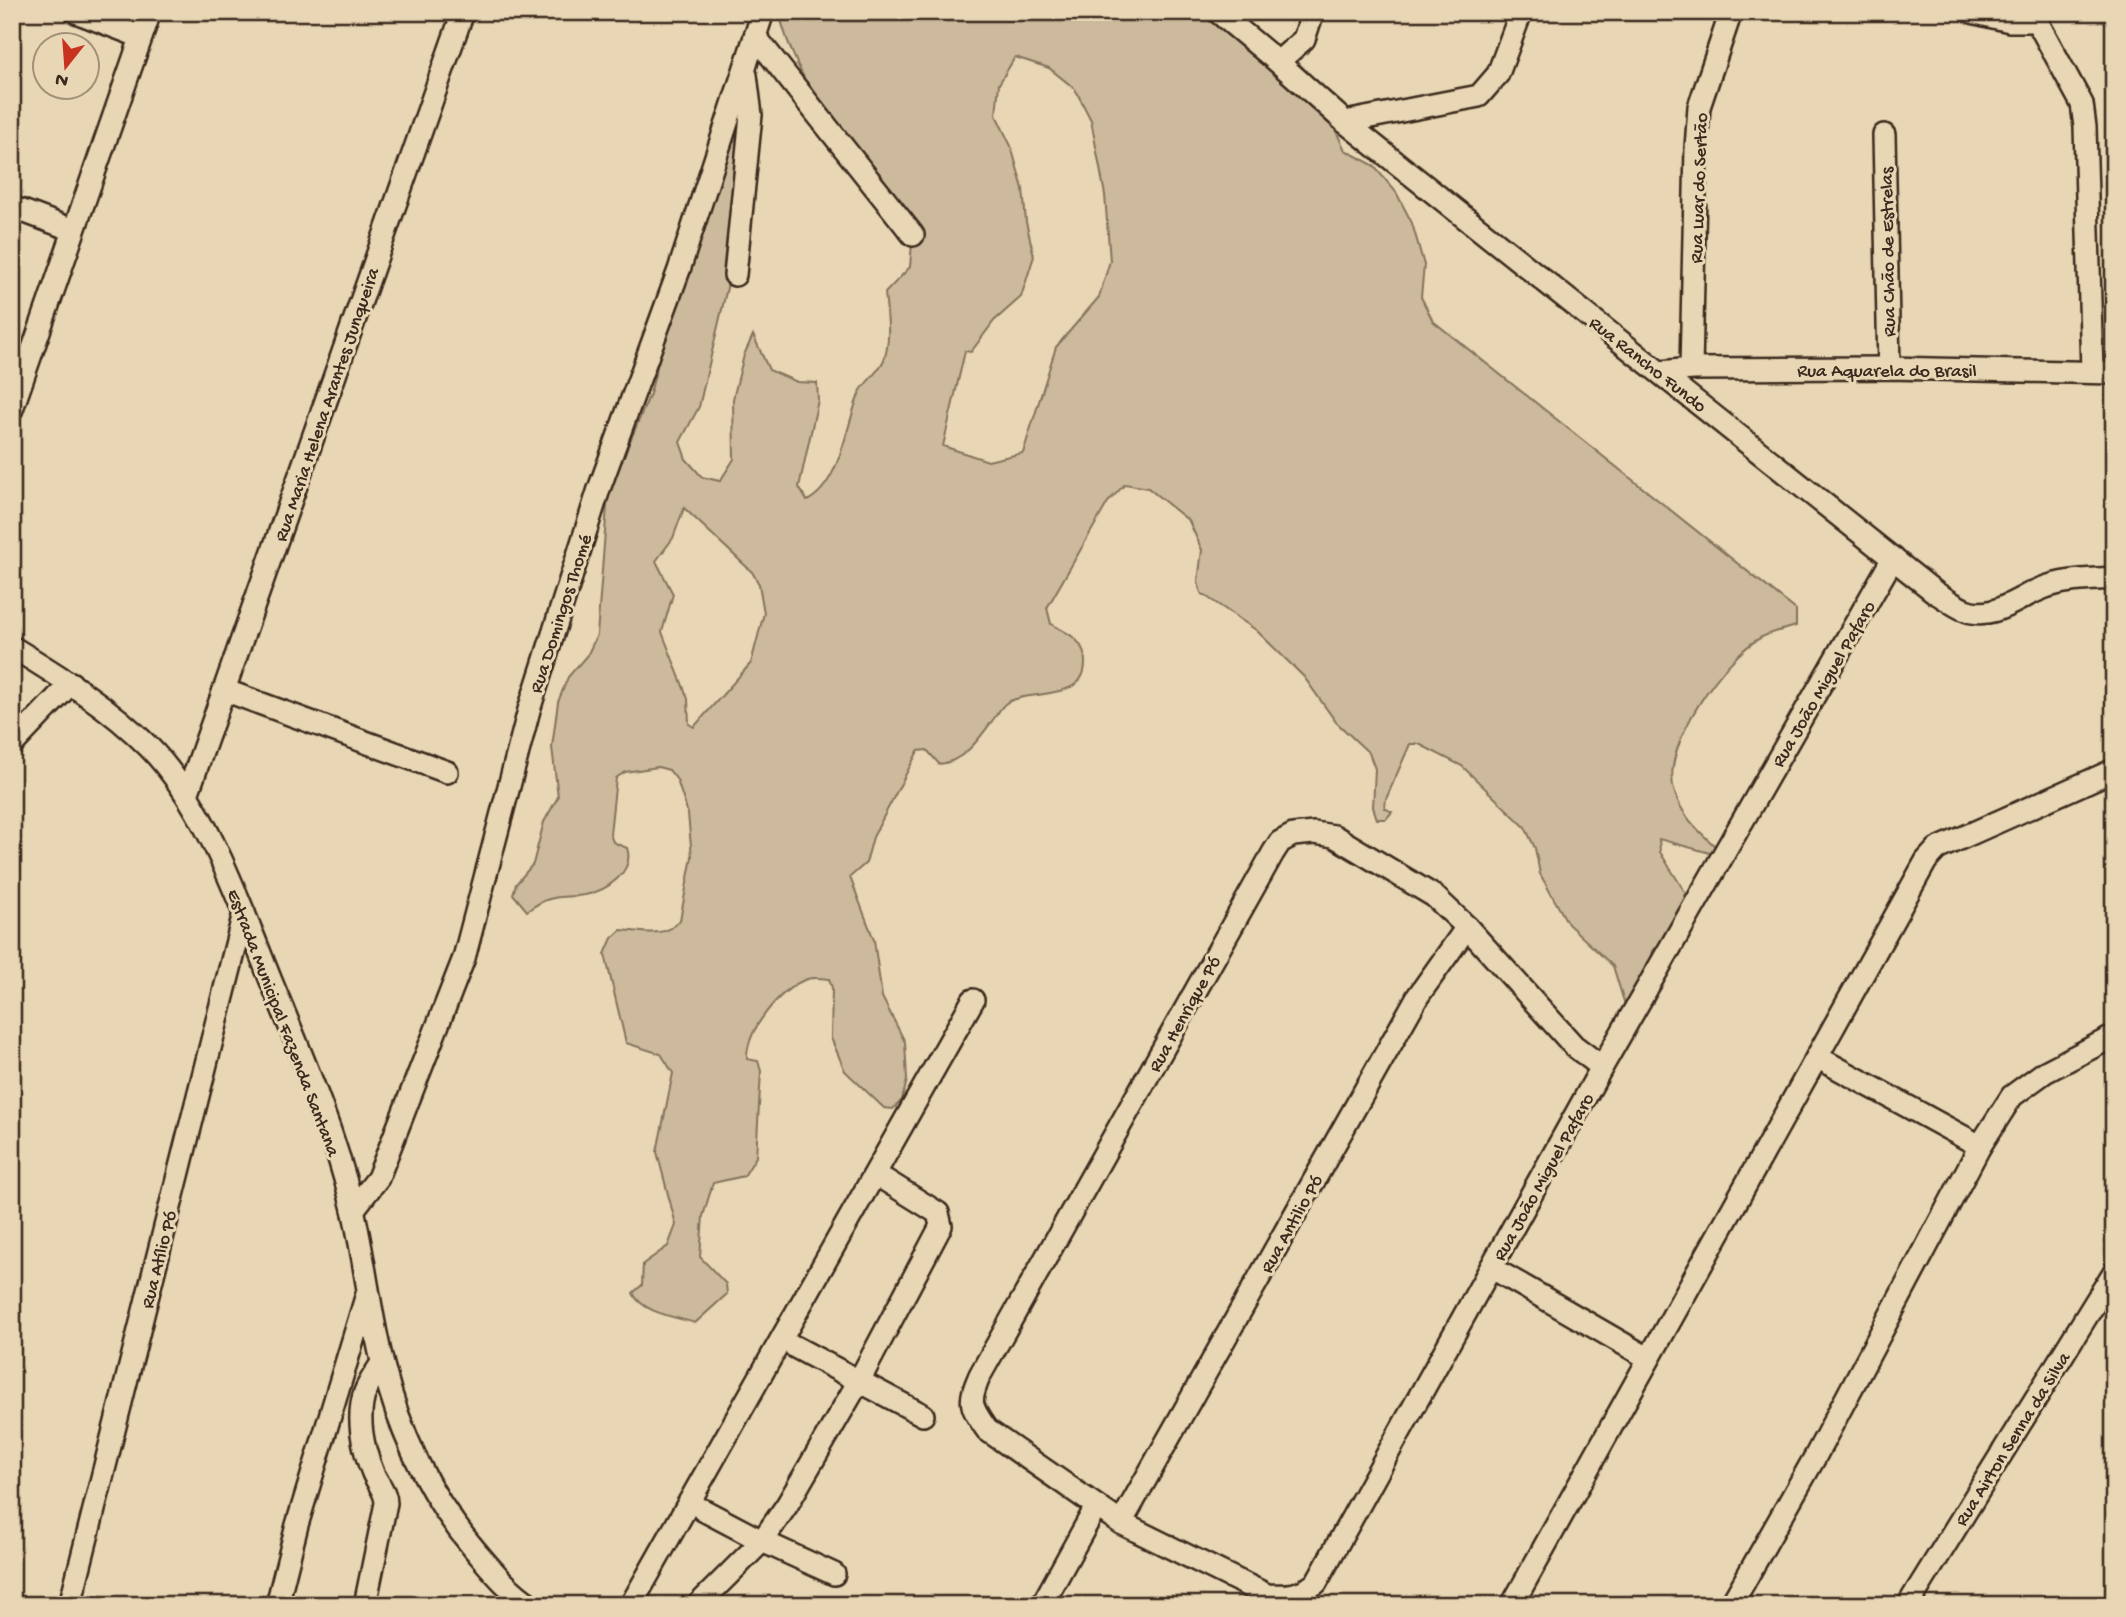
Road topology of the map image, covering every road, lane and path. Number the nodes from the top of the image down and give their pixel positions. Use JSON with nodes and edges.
{"nodes":[{"id":1,"x":76,"y":12,"type":"edge"},
{"id":2,"x":150,"y":12,"type":"edge"},
{"id":3,"x":463,"y":12,"type":"edge"},
{"id":4,"x":763,"y":12,"type":"edge"},
{"id":5,"x":1218,"y":12,"type":"edge"},
{"id":6,"x":1313,"y":12,"type":"edge"},
{"id":7,"x":1521,"y":12,"type":"edge"},
{"id":8,"x":1731,"y":12,"type":"edge"},
{"id":9,"x":1972,"y":12,"type":"edge"},
{"id":10,"x":2033,"y":16,"type":"edge"},
{"id":11,"x":755,"y":36,"type":"junction"},
{"id":12,"x":141,"y":37,"type":"junction"},
{"id":13,"x":1278,"y":62,"type":"junction"},
{"id":14,"x":745,"y":66,"type":"junction"},
{"id":15,"x":1345,"y":122,"type":"junction"},
{"id":16,"x":1884,"y":135,"type":"dead end"},
{"id":17,"x":12,"y":207,"type":"edge"},
{"id":18,"x":73,"y":230,"type":"junction"},
{"id":19,"x":913,"y":235,"type":"dead end"},
{"id":20,"x":735,"y":275,"type":"dead end"},
{"id":21,"x":1889,"y":368,"type":"junction"},
{"id":22,"x":1691,"y":369,"type":"junction"},
{"id":23,"x":1661,"y":372,"type":"junction"},
{"id":24,"x":2092,"y":372,"type":"junction"},
{"id":25,"x":2114,"y":373,"type":"edge"},
{"id":26,"x":12,"y":409,"type":"edge"},
{"id":27,"x":1893,"y":558,"type":"junction"},
{"id":28,"x":2114,"y":578,"type":"edge"},
{"id":29,"x":12,"y":647,"type":"edge"},
{"id":30,"x":71,"y":683,"type":"junction"},
{"id":31,"x":224,"y":690,"type":"junction"},
{"id":32,"x":12,"y":745,"type":"edge"},
{"id":33,"x":2114,"y":770,"type":"edge"},
{"id":34,"x":447,"y":772,"type":"dead end"},
{"id":35,"x":187,"y":795,"type":"junction"},
{"id":36,"x":244,"y":914,"type":"junction"},
{"id":37,"x":1467,"y":927,"type":"junction"},
{"id":38,"x":973,"y":1000,"type":"dead end"},
{"id":39,"x":2114,"y":1036,"type":"edge"},
{"id":40,"x":1817,"y":1058,"type":"junction"},
{"id":41,"x":1602,"y":1067,"type":"junction"},
{"id":42,"x":1980,"y":1146,"type":"junction"},
{"id":43,"x":885,"y":1180,"type":"dead end"},
{"id":44,"x":353,"y":1210,"type":"junction"},
{"id":45,"x":1492,"y":1268,"type":"junction"},
{"id":46,"x":2114,"y":1272,"type":"edge"},
{"id":47,"x":368,"y":1290,"type":"junction"},
{"id":48,"x":795,"y":1347,"type":"dead end"},
{"id":49,"x":1648,"y":1358,"type":"junction"},
{"id":50,"x":382,"y":1363,"type":"junction"},
{"id":51,"x":859,"y":1381,"type":"junction"},
{"id":52,"x":923,"y":1415,"type":"dead end"},
{"id":53,"x":1096,"y":1507,"type":"junction"},
{"id":54,"x":703,"y":1510,"type":"dead end"},
{"id":55,"x":1121,"y":1523,"type":"junction"},
{"id":56,"x":762,"y":1541,"type":"junction"},
{"id":57,"x":834,"y":1574,"type":"dead end"},
{"id":58,"x":71,"y":1605,"type":"edge"},
{"id":59,"x":278,"y":1605,"type":"edge"},
{"id":60,"x":365,"y":1605,"type":"edge"},
{"id":61,"x":531,"y":1605,"type":"edge"},
{"id":62,"x":631,"y":1605,"type":"edge"},
{"id":63,"x":698,"y":1605,"type":"edge"},
{"id":64,"x":1042,"y":1605,"type":"edge"},
{"id":65,"x":1512,"y":1605,"type":"edge"},
{"id":66,"x":1731,"y":1605,"type":"edge"},
{"id":67,"x":1908,"y":1605,"type":"edge"}],
"edges":[{"from":1,"to":12,"type":"street"},
{"from":2,"to":12,"type":"street"},
{"from":3,"to":31,"type":"street","name":"Rua Maria Helena Arantes Junqueira"},
{"from":4,"to":11,"type":"street","name":"Rua Domingos Thomé"},
{"from":5,"to":13,"type":"street","name":"Rua Rancho Fundo"},
{"from":6,"to":13,"type":"street"},
{"from":7,"to":15,"type":"street"},
{"from":8,"to":22,"type":"street","name":"Rua Luar do Sertão"},
{"from":9,"to":10,"type":"street"},
{"from":10,"to":24,"type":"street"},
{"from":11,"to":14,"type":"street","name":"Rua Domingos Thomé"},
{"from":11,"to":19,"type":"street"},
{"from":12,"to":18,"type":"street"},
{"from":13,"to":15,"type":"street","name":"Rua Rancho Fundo"},
{"from":14,"to":20,"type":"street"},
{"from":14,"to":44,"type":"street","name":"Rua Domingos Thomé"},
{"from":15,"to":23,"type":"street","name":"Rua Rancho Fundo"},
{"from":16,"to":21,"type":"street","name":"Rua Chão de Estrelas"},
{"from":17,"to":18,"type":"street"},
{"from":18,"to":26,"type":"street"},
{"from":21,"to":22,"type":"street","name":"Rua Aquarela do Brasil"},
{"from":21,"to":24,"type":"street","name":"Rua Aquarela do Brasil"},
{"from":22,"to":23,"type":"street","name":"Rua Aquarela do Brasil"},
{"from":23,"to":27,"type":"street","name":"Rua Rancho Fundo"},
{"from":24,"to":25,"type":"street","name":"Rua Aquarela do Brasil"},
{"from":27,"to":28,"type":"street","name":"Rua Rancho Fundo"},
{"from":27,"to":41,"type":"street","name":"Rua João Miguel Pafaro"},
{"from":29,"to":30,"type":"street","name":"Estrada Municipal Fazenda Santana"},
{"from":30,"to":32,"type":"street"},
{"from":30,"to":35,"type":"street","name":"Estrada Municipal Fazenda Santana"},
{"from":31,"to":34,"type":"street"},
{"from":31,"to":35,"type":"street","name":"Rua Maria Helena Arantes Junqueira"},
{"from":33,"to":40,"type":"street"},
{"from":35,"to":36,"type":"street","name":"Estrada Municipal Fazenda Santana"},
{"from":36,"to":44,"type":"street","name":"Estrada Municipal Fazenda Santana"},
{"from":36,"to":58,"type":"street","name":"Rua Atílio Pó"},
{"from":37,"to":41,"type":"street","name":"Rua Henrique Pó"},
{"from":37,"to":53,"type":"street","name":"Rua Henrique Pó"},
{"from":37,"to":55,"type":"street","name":"Rua Antilio Pó"},
{"from":38,"to":62,"type":"street"},
{"from":39,"to":42,"type":"street"},
{"from":40,"to":42,"type":"street"},
{"from":40,"to":49,"type":"street"},
{"from":41,"to":45,"type":"street","name":"Rua João Miguel Pafaro"},
{"from":42,"to":66,"type":"street"},
{"from":43,"to":51,"type":"street"},
{"from":44,"to":47,"type":"street","name":"Estrada Municipal Fazenda Santana"},
{"from":45,"to":49,"type":"street"},
{"from":45,"to":55,"type":"street","name":"Rua João Miguel Pafaro"},
{"from":46,"to":67,"type":"street","name":"Rua Airton Senna da Silva"},
{"from":47,"to":50,"type":"street","name":"Estrada Municipal Fazenda Santana"},
{"from":47,"to":59,"type":"street"},
{"from":48,"to":51,"type":"street"},
{"from":49,"to":65,"type":"street"},
{"from":50,"to":60,"type":"street"},
{"from":50,"to":61,"type":"street","name":"Estrada Municipal Fazenda Santana"},
{"from":51,"to":52,"type":"street"},
{"from":51,"to":56,"type":"street"},
{"from":53,"to":55,"type":"street","name":"Rua João Miguel Pafaro"},
{"from":53,"to":64,"type":"street"},
{"from":54,"to":56,"type":"street"},
{"from":56,"to":57,"type":"street"},
{"from":56,"to":63,"type":"street"}]}
